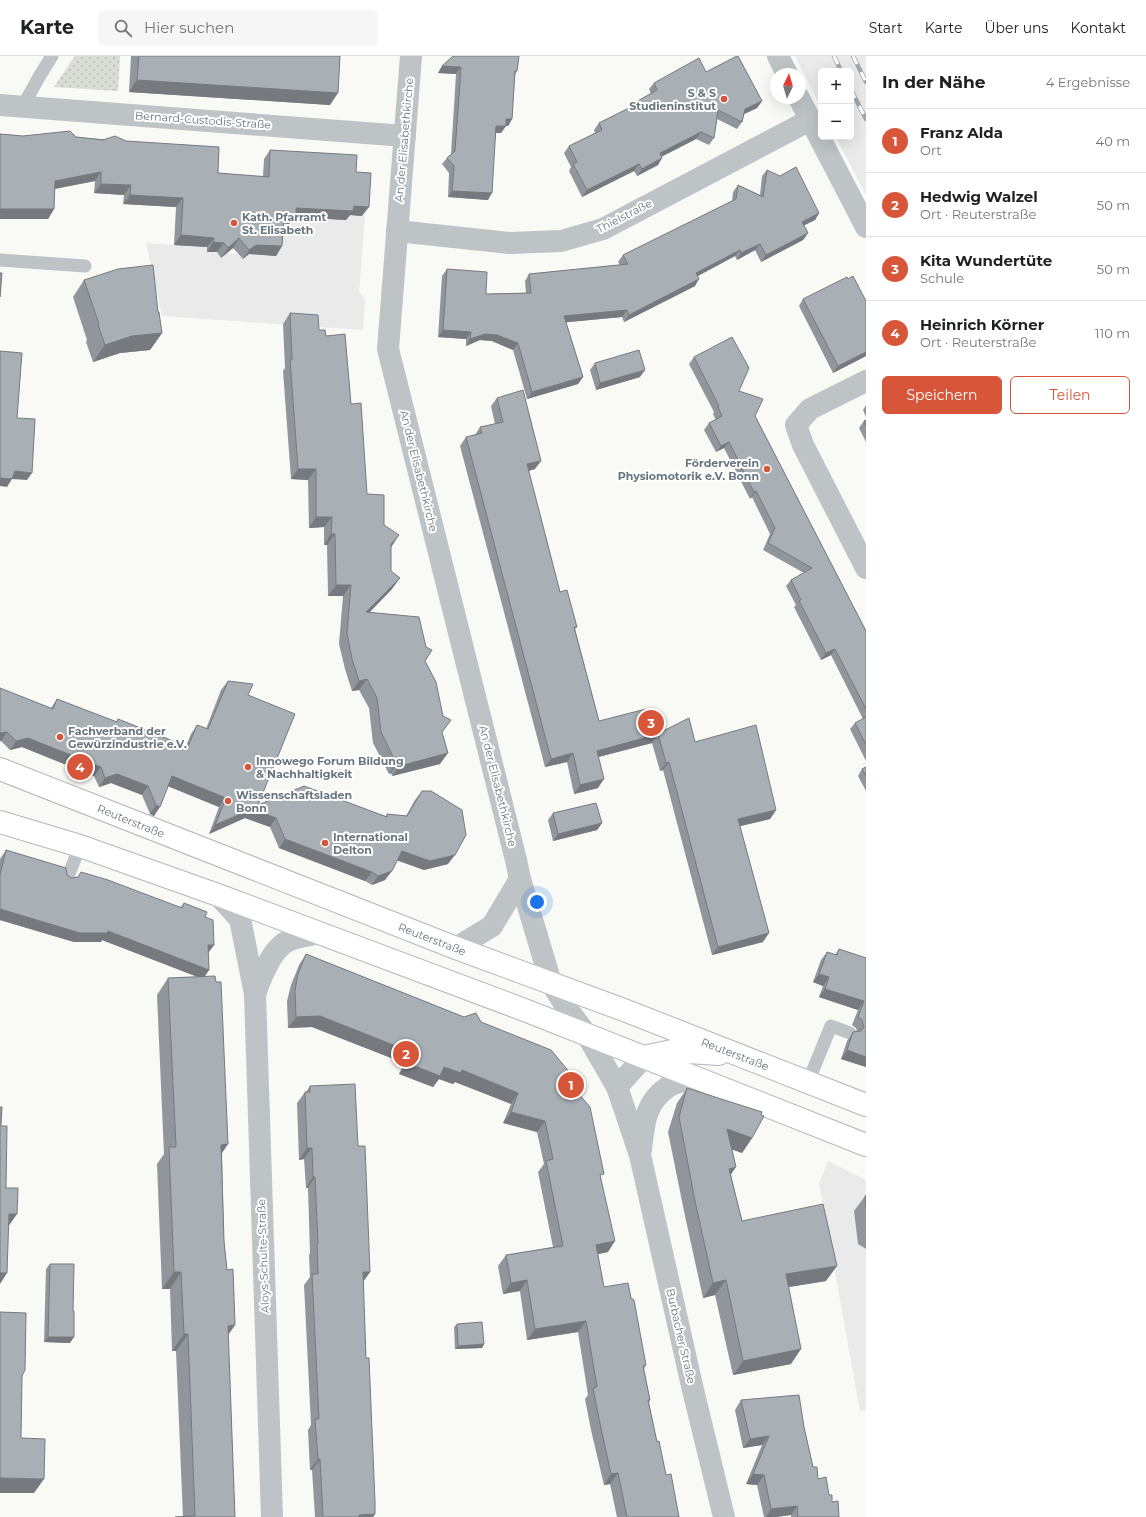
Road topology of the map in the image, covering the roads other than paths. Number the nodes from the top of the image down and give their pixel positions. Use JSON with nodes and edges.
{"nodes":[{"id":1,"x":52,"y":56,"type":"edge"},
{"id":2,"x":411,"y":56,"type":"edge"},
{"id":3,"x":778,"y":56,"type":"edge"},
{"id":4,"x":784,"y":68,"type":"edge"},
{"id":5,"x":802,"y":104,"type":"edge"},
{"id":6,"x":0,"y":105,"type":"edge"},
{"id":7,"x":23,"y":106,"type":"junction"},
{"id":8,"x":810,"y":120,"type":"junction"},
{"id":9,"x":405,"y":136,"type":"junction"},
{"id":10,"x":866,"y":227,"type":"edge"},
{"id":11,"x":397,"y":231,"type":"junction"},
{"id":12,"x":0,"y":260,"type":"edge"},
{"id":13,"x":85,"y":266,"type":"dead end"},
{"id":14,"x":866,"y":381,"type":"edge"},
{"id":15,"x":866,"y":568,"type":"edge"},
{"id":16,"x":0,"y":769,"type":"edge"},
{"id":17,"x":0,"y":822,"type":"edge"},
{"id":18,"x":80,"y":846,"type":"junction"},
{"id":19,"x":67,"y":879,"type":"edge"},
{"id":20,"x":520,"y":879,"type":"junction"},
{"id":21,"x":218,"y":895,"type":"junction"},
{"id":22,"x":317,"y":933,"type":"junction"},
{"id":23,"x":456,"y":948,"type":"junction"},
{"id":24,"x":551,"y":983,"type":"junction"},
{"id":25,"x":255,"y":994,"type":"junction"},
{"id":26,"x":569,"y":1011,"type":"joint"},
{"id":27,"x":850,"y":1033,"type":"dead end"},
{"id":28,"x":587,"y":1035,"type":"junction"},
{"id":29,"x":742,"y":1056,"type":"junction"},
{"id":30,"x":644,"y":1057,"type":"junction"},
{"id":31,"x":694,"y":1077,"type":"junction"},
{"id":32,"x":808,"y":1082,"type":"junction"},
{"id":33,"x":617,"y":1087,"type":"junction"},
{"id":34,"x":866,"y":1105,"type":"edge"},
{"id":35,"x":866,"y":1144,"type":"edge"},
{"id":36,"x":640,"y":1155,"type":"junction"},
{"id":37,"x":272,"y":1517,"type":"edge"},
{"id":38,"x":724,"y":1517,"type":"edge"}],
"edges":[{"from":1,"to":7,"type":"lane"},
{"from":2,"to":9,"type":"street","name":"An der Elisabethkirche"},
{"from":3,"to":4,"type":"street"},
{"from":5,"to":8,"type":"street"},
{"from":6,"to":7,"type":"street","name":"Bernard-Custodis-Straße"},
{"from":7,"to":9,"type":"street","name":"Bernard-Custodis-Straße"},
{"from":8,"to":10,"type":"street"},
{"from":8,"to":11,"type":"street","name":"Thielstraße"},
{"from":9,"to":11,"type":"street","name":"An der Elisabethkirche"},
{"from":11,"to":20,"type":"street","name":"An der Elisabethkirche"},
{"from":12,"to":13,"type":"lane"},
{"from":14,"to":15,"type":"street"},
{"from":16,"to":23,"type":"main road","name":"Reuterstraße"},
{"from":17,"to":18,"type":"main road"},
{"from":18,"to":19,"type":"lane"},
{"from":18,"to":21,"type":"main road"},
{"from":20,"to":23,"type":"street"},
{"from":20,"to":24,"type":"street","name":"An der Elisabethkirche"},
{"from":21,"to":22,"type":"main road"},
{"from":21,"to":25,"type":"street","name":"Aloys-Schulte-Straße"},
{"from":22,"to":25,"type":"street","name":"Aloys-Schulte-Straße"},
{"from":22,"to":28,"type":"main road"},
{"from":23,"to":24,"type":"main road","name":"Reuterstraße"},
{"from":24,"to":26,"type":"street","name":"An der Elisabethkirche"},
{"from":24,"to":29,"type":"main road","name":"Reuterstraße"},
{"from":25,"to":37,"type":"street","name":"Aloys-Schulte-Straße"},
{"from":26,"to":28,"type":"street","name":"Burbacher Straße"},
{"from":27,"to":32,"type":"lane"},
{"from":28,"to":30,"type":"main road"},
{"from":28,"to":33,"type":"street","name":"Burbacher Straße"},
{"from":29,"to":30,"type":"main road"},
{"from":29,"to":32,"type":"main road","name":"Reuterstraße"},
{"from":30,"to":31,"type":"main road"},
{"from":30,"to":33,"type":"street"},
{"from":31,"to":35,"type":"main road"},
{"from":31,"to":36,"type":"street","name":"Burbacher Straße"},
{"from":32,"to":34,"type":"main road","name":"Reuterstraße"},
{"from":33,"to":36,"type":"street","name":"Burbacher Straße"},
{"from":36,"to":38,"type":"street","name":"Burbacher Straße"}]}
